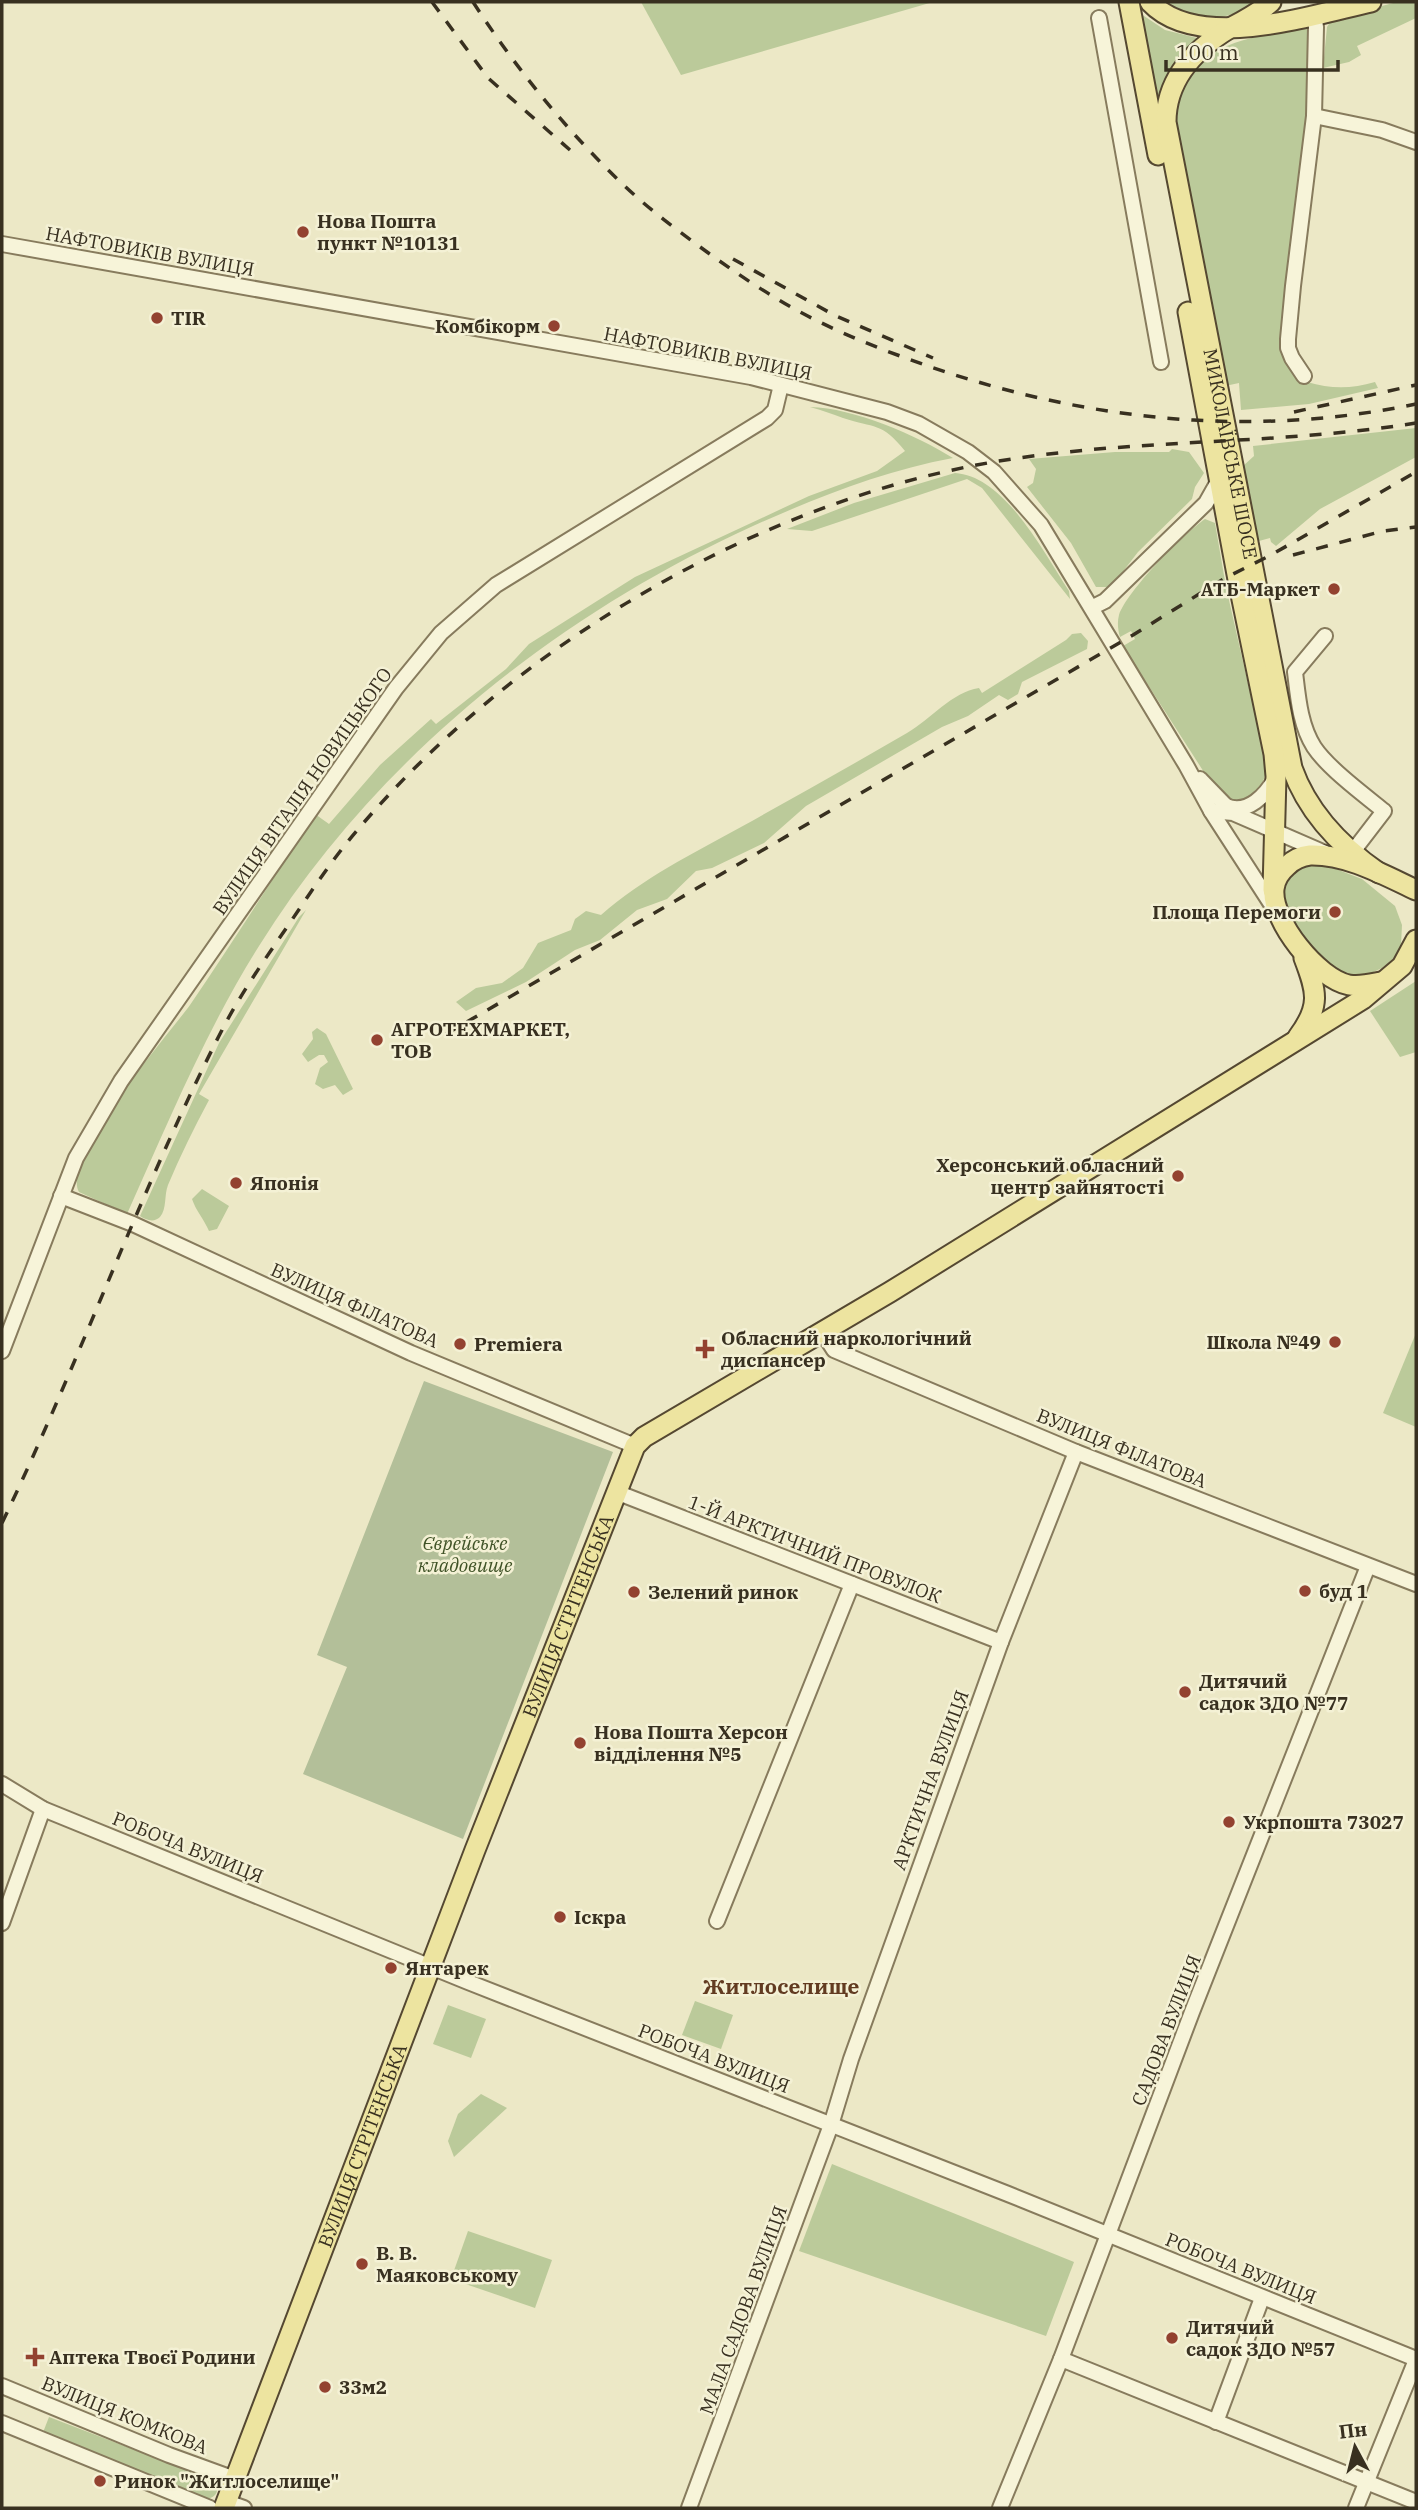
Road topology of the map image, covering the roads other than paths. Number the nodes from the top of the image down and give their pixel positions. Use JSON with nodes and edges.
{"nodes":[{"id":1,"x":1129,"y":2,"type":"edge"},
{"id":2,"x":1150,"y":2,"type":"edge"},
{"id":3,"x":1271,"y":2,"type":"edge"},
{"id":4,"x":1371,"y":2,"type":"edge"},
{"id":5,"x":1314,"y":15,"type":"junction"},
{"id":6,"x":1099,"y":18,"type":"dead end"},
{"id":7,"x":1232,"y":27,"type":"junction"},
{"id":8,"x":1314,"y":117,"type":"junction"},
{"id":9,"x":1416,"y":142,"type":"edge"},
{"id":10,"x":2,"y":244,"type":"edge"},
{"id":11,"x":1161,"y":362,"type":"dead end"},
{"id":12,"x":1304,"y":376,"type":"dead end"},
{"id":13,"x":781,"y":385,"type":"junction"},
{"id":14,"x":1219,"y":480,"type":"junction"},
{"id":15,"x":1093,"y":607,"type":"junction"},
{"id":16,"x":1325,"y":636,"type":"dead end"},
{"id":17,"x":1276,"y":776,"type":"junction"},
{"id":18,"x":1216,"y":807,"type":"junction"},
{"id":19,"x":1273,"y":832,"type":"junction"},
{"id":20,"x":1347,"y":857,"type":"junction"},
{"id":21,"x":1273,"y":890,"type":"junction"},
{"id":22,"x":1416,"y":890,"type":"edge"},
{"id":23,"x":1284,"y":923,"type":"junction"},
{"id":24,"x":1416,"y":940,"type":"edge"},
{"id":25,"x":1302,"y":951,"type":"junction"},
{"id":26,"x":1409,"y":963,"type":"edge"},
{"id":27,"x":1381,"y":982,"type":"junction"},
{"id":28,"x":1294,"y":1043,"type":"junction"},
{"id":29,"x":61,"y":1196,"type":"junction"},
{"id":30,"x":823,"y":1333,"type":"junction"},
{"id":31,"x":2,"y":1351,"type":"edge"},
{"id":32,"x":635,"y":1446,"type":"junction"},
{"id":33,"x":1076,"y":1452,"type":"junction"},
{"id":34,"x":616,"y":1492,"type":"junction"},
{"id":35,"x":1368,"y":1566,"type":"junction"},
{"id":36,"x":852,"y":1584,"type":"junction"},
{"id":37,"x":1416,"y":1584,"type":"edge"},
{"id":38,"x":1000,"y":1642,"type":"junction"},
{"id":39,"x":2,"y":1784,"type":"edge"},
{"id":40,"x":43,"y":1809,"type":"junction"},
{"id":41,"x":717,"y":1922,"type":"dead end"},
{"id":42,"x":2,"y":1923,"type":"edge"},
{"id":43,"x":431,"y":1967,"type":"junction"},
{"id":44,"x":831,"y":2125,"type":"junction"},
{"id":45,"x":1109,"y":2234,"type":"junction"},
{"id":46,"x":1262,"y":2298,"type":"junction"},
{"id":47,"x":1062,"y":2359,"type":"junction"},
{"id":48,"x":1416,"y":2360,"type":"edge"},
{"id":49,"x":2,"y":2386,"type":"edge"},
{"id":50,"x":1216,"y":2422,"type":"junction"},
{"id":51,"x":2,"y":2423,"type":"edge"},
{"id":52,"x":235,"y":2479,"type":"junction"},
{"id":53,"x":1366,"y":2482,"type":"junction"},
{"id":54,"x":1416,"y":2502,"type":"edge"},
{"id":55,"x":226,"y":2507,"type":"edge"},
{"id":56,"x":1004,"y":2507,"type":"edge"},
{"id":57,"x":689,"y":2508,"type":"edge"},
{"id":58,"x":1356,"y":2508,"type":"edge"}],
"edges":[{"from":1,"to":14,"type":"main road","name":"МИКОЛАЇВСЬКЕ ШОСЕ"},
{"from":2,"to":7,"type":"main road"},
{"from":3,"to":7,"type":"main road","name":"МИКОЛАЇВСЬКЕ ШОСЕ"},
{"from":4,"to":5,"type":"main road"},
{"from":5,"to":7,"type":"main road"},
{"from":5,"to":8,"type":"street"},
{"from":6,"to":11,"type":"street"},
{"from":7,"to":20,"type":"main road","name":"МИКОЛАЇВСЬКЕ ШОСЕ"},
{"from":8,"to":9,"type":"street"},
{"from":8,"to":12,"type":"street"},
{"from":10,"to":13,"type":"street","name":"НАФТОВИКІВ ВУЛИЦЯ"},
{"from":13,"to":15,"type":"street","name":"НАФТОВИКІВ ВУЛИЦЯ"},
{"from":13,"to":29,"type":"street","name":"ВУЛИЦЯ ВІТАЛІЯ НОВИЦЬКОГО"},
{"from":14,"to":15,"type":"street"},
{"from":14,"to":17,"type":"main road","name":"МИКОЛАЇВСЬКЕ ШОСЕ"},
{"from":15,"to":18,"type":"street","name":"НАФТОВИКІВ ВУЛИЦЯ"},
{"from":16,"to":20,"type":"street"},
{"from":17,"to":18,"type":"street"},
{"from":17,"to":19,"type":"main road","name":"МИКОЛАЇВСЬКЕ ШОСЕ"},
{"from":18,"to":19,"type":"street"},
{"from":18,"to":23,"type":"street","name":"НАФТОВИКІВ ВУЛИЦЯ"},
{"from":19,"to":20,"type":"street"},
{"from":19,"to":21,"type":"main road","name":"МИКОЛАЇВСЬКЕ ШОСЕ"},
{"from":20,"to":21,"type":"main road"},
{"from":20,"to":22,"type":"main road","name":"МИКОЛАЇВСЬКЕ ШОСЕ"},
{"from":21,"to":23,"type":"main road","name":"МИКОЛАЇВСЬКЕ ШОСЕ"},
{"from":23,"to":25,"type":"main road","name":"МИКОЛАЇВСЬКЕ ШОСЕ"},
{"from":24,"to":26,"type":"main road"},
{"from":25,"to":27,"type":"main road"},
{"from":25,"to":28,"type":"main road"},
{"from":26,"to":27,"type":"main road"},
{"from":27,"to":28,"type":"main road"},
{"from":28,"to":30,"type":"main road"},
{"from":29,"to":31,"type":"street","name":"ВУЛИЦЯ ВІТАЛІЯ НОВИЦЬКОГО"},
{"from":29,"to":32,"type":"street","name":"ВУЛИЦЯ ФІЛАТОВА"},
{"from":30,"to":32,"type":"main road"},
{"from":30,"to":33,"type":"street","name":"ВУЛИЦЯ ФІЛАТОВА"},
{"from":32,"to":34,"type":"main road","name":"ВУЛИЦЯ СТРІТЕНСЬКА"},
{"from":33,"to":35,"type":"street","name":"ВУЛИЦЯ ФІЛАТОВА"},
{"from":33,"to":38,"type":"street","name":"АРКТИЧНА ВУЛИЦЯ"},
{"from":34,"to":36,"type":"street","name":"1-Й АРКТИЧНИЙ ПРОВУЛОК"},
{"from":34,"to":43,"type":"main road","name":"ВУЛИЦЯ СТРІТЕНСЬКА"},
{"from":35,"to":37,"type":"street","name":"ВУЛИЦЯ ФІЛАТОВА"},
{"from":35,"to":45,"type":"street","name":"САДОВА ВУЛИЦЯ"},
{"from":36,"to":38,"type":"street","name":"1-Й АРКТИЧНИЙ ПРОВУЛОК"},
{"from":36,"to":41,"type":"street"},
{"from":38,"to":44,"type":"street","name":"АРКТИЧНА ВУЛИЦЯ"},
{"from":39,"to":40,"type":"street","name":"РОБОЧА ВУЛИЦЯ"},
{"from":40,"to":42,"type":"street"},
{"from":40,"to":43,"type":"street","name":"РОБОЧА ВУЛИЦЯ"},
{"from":43,"to":44,"type":"street","name":"РОБОЧА ВУЛИЦЯ"},
{"from":43,"to":52,"type":"main road","name":"ВУЛИЦЯ СТРІТЕНСЬКА"},
{"from":44,"to":45,"type":"street","name":"РОБОЧА ВУЛИЦЯ"},
{"from":44,"to":57,"type":"street","name":"МАЛА САДОВА ВУЛИЦЯ"},
{"from":45,"to":46,"type":"street","name":"РОБОЧА ВУЛИЦЯ"},
{"from":45,"to":47,"type":"street","name":"САДОВА ВУЛИЦЯ"},
{"from":46,"to":48,"type":"street","name":"РОБОЧА ВУЛИЦЯ"},
{"from":46,"to":50,"type":"street"},
{"from":47,"to":50,"type":"street"},
{"from":47,"to":56,"type":"street","name":"САДОВА ВУЛИЦЯ"},
{"from":48,"to":53,"type":"street"},
{"from":49,"to":52,"type":"street","name":"ВУЛИЦЯ КОМКОВА"},
{"from":50,"to":53,"type":"street"},
{"from":51,"to":55,"type":"street"},
{"from":52,"to":55,"type":"main road","name":"ВУЛИЦЯ СТРІТЕНСЬКА"},
{"from":53,"to":54,"type":"street"},
{"from":53,"to":58,"type":"street"}]}
